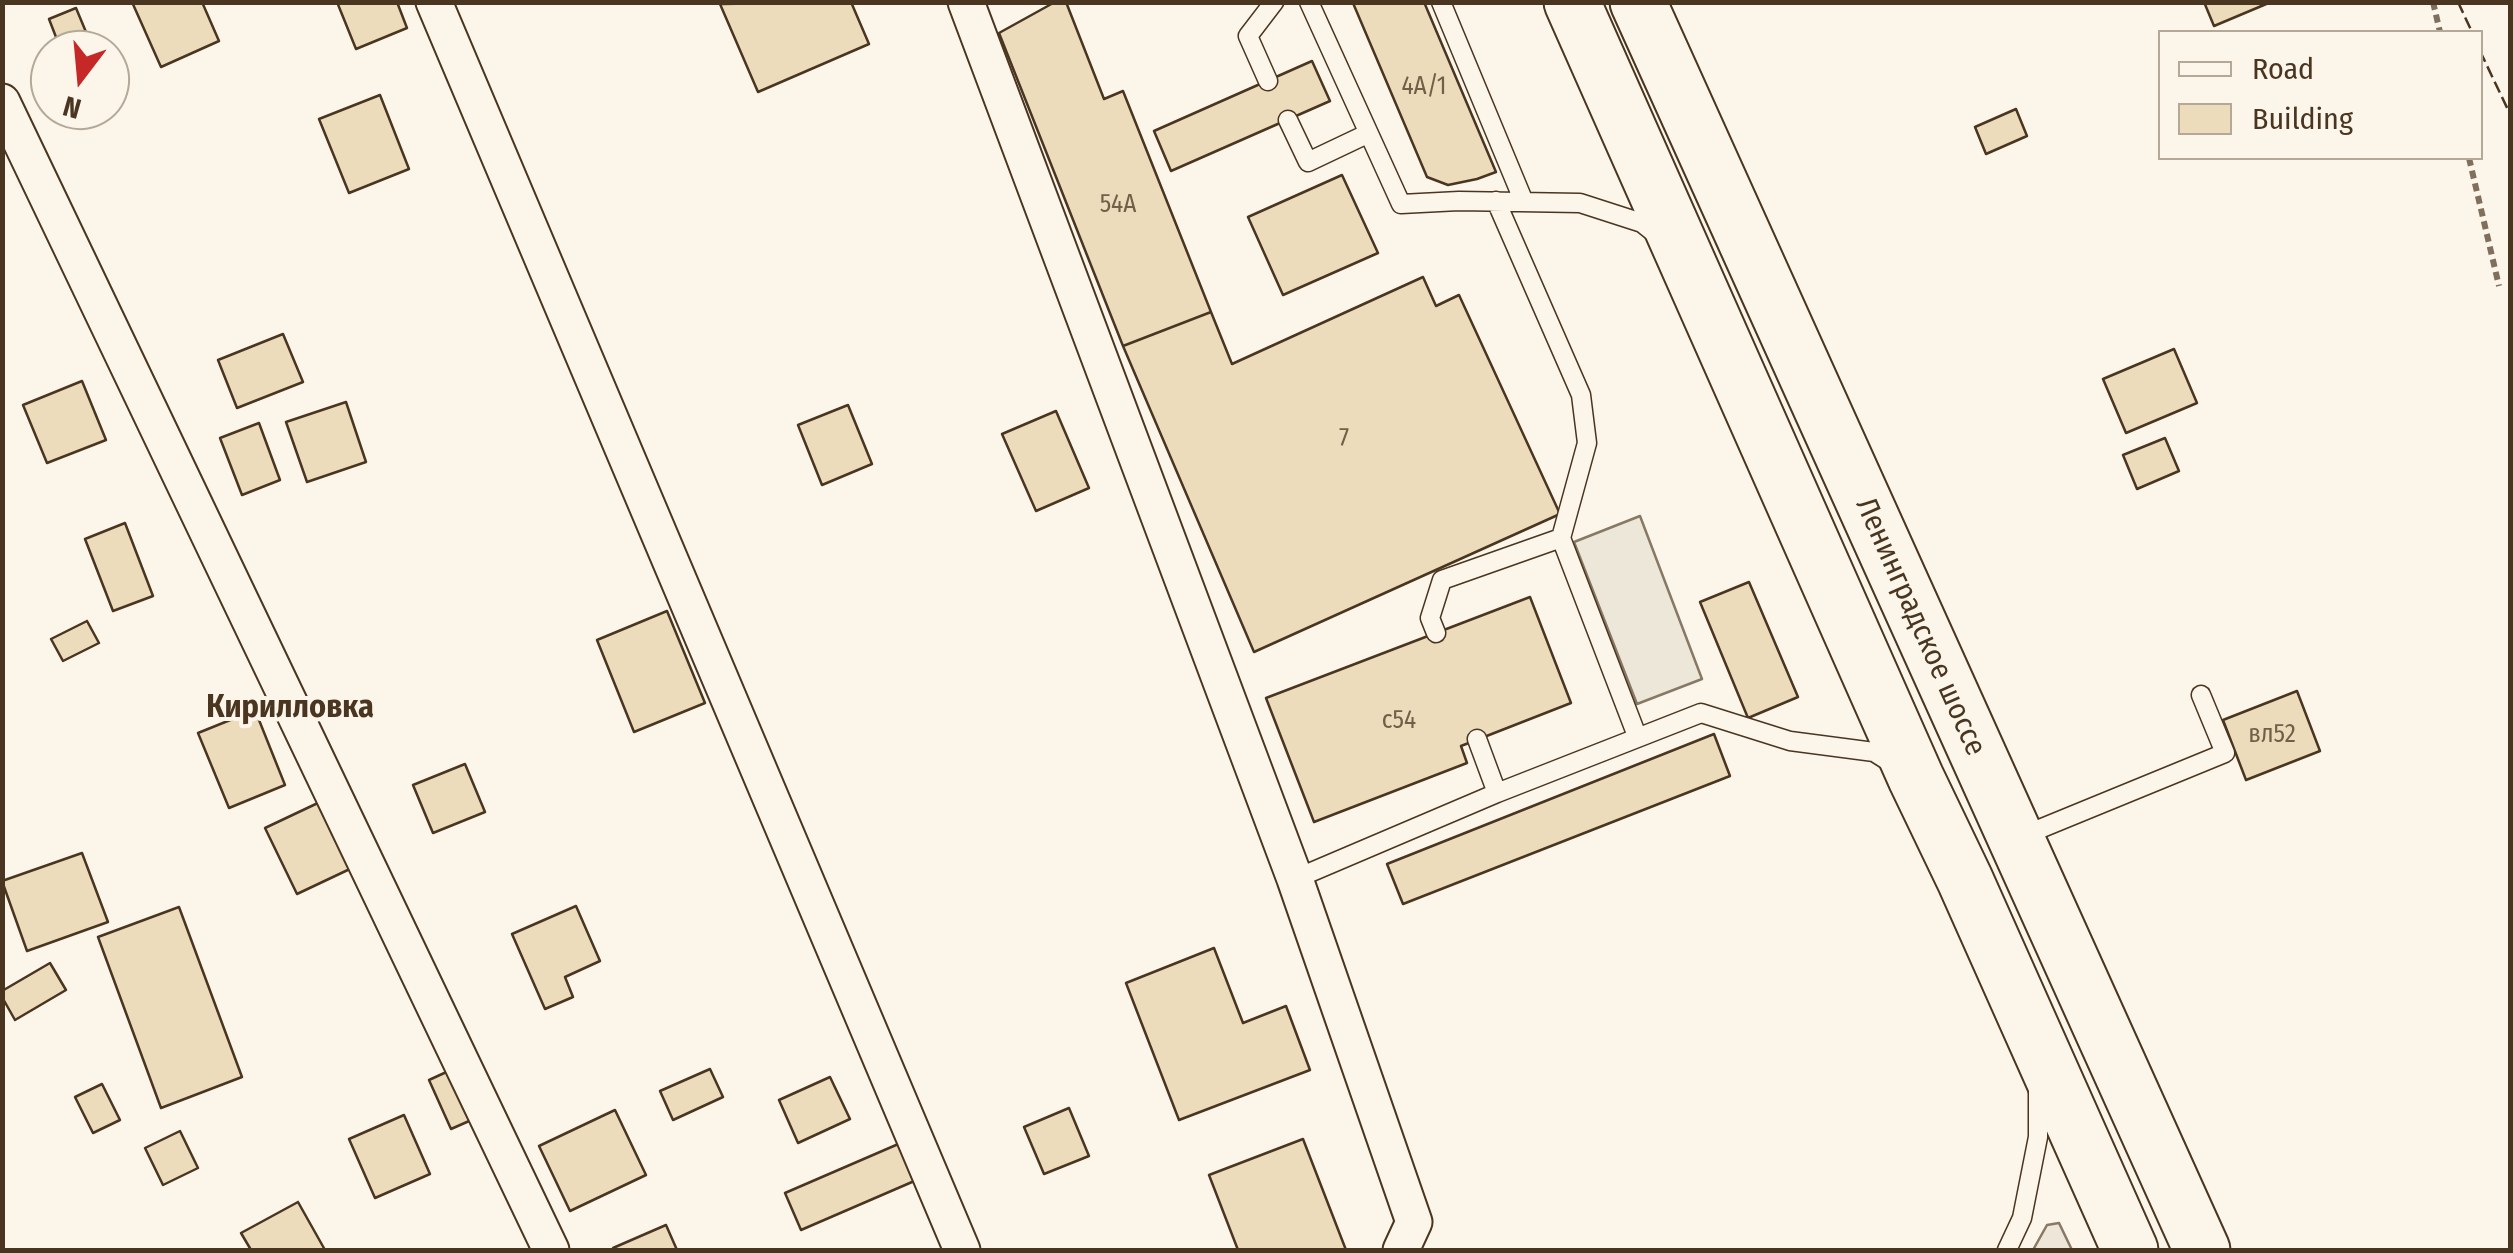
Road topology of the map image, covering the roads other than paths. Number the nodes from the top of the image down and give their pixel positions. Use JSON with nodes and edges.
{"nodes":[{"id":1,"x":434,"y":2,"type":"edge"},
{"id":2,"x":966,"y":2,"type":"edge"},
{"id":3,"x":1274,"y":2,"type":"edge"},
{"id":4,"x":1308,"y":2,"type":"edge"},
{"id":5,"x":1441,"y":2,"type":"edge"},
{"id":6,"x":1572,"y":2,"type":"edge"},
{"id":7,"x":1638,"y":2,"type":"edge"},
{"id":8,"x":1268,"y":81,"type":"dead end"},
{"id":9,"x":2,"y":102,"type":"edge"},
{"id":10,"x":1288,"y":120,"type":"dead end"},
{"id":11,"x":1367,"y":134,"type":"junction"},
{"id":12,"x":1496,"y":201,"type":"junction"},
{"id":13,"x":1524,"y":202,"type":"junction"},
{"id":14,"x":1690,"y":262,"type":"junction"},
{"id":15,"x":1561,"y":538,"type":"junction"},
{"id":16,"x":1436,"y":633,"type":"dead end"},
{"id":17,"x":2201,"y":695,"type":"dead end"},
{"id":18,"x":1638,"y":736,"type":"junction"},
{"id":19,"x":1476,"y":740,"type":"dead end"},
{"id":20,"x":1916,"y":778,"type":"junction"},
{"id":21,"x":1497,"y":793,"type":"junction"},
{"id":22,"x":2016,"y":839,"type":"junction"},
{"id":23,"x":1295,"y":880,"type":"junction"},
{"id":24,"x":2038,"y":1046,"type":"junction"},
{"id":25,"x":551,"y":1250,"type":"edge"},
{"id":26,"x":962,"y":1250,"type":"edge"},
{"id":27,"x":1402,"y":1250,"type":"edge"},
{"id":28,"x":2007,"y":1250,"type":"edge"},
{"id":29,"x":2130,"y":1250,"type":"edge"},
{"id":30,"x":2202,"y":1250,"type":"edge"}],
"edges":[{"from":1,"to":26,"type":"street"},
{"from":2,"to":23,"type":"street"},
{"from":3,"to":8,"type":"lane"},
{"from":4,"to":11,"type":"lane"},
{"from":5,"to":13,"type":"lane"},
{"from":6,"to":14,"type":"highway"},
{"from":7,"to":22,"type":"highway","name":"Ленинградское шоссе"},
{"from":9,"to":25,"type":"street"},
{"from":10,"to":11,"type":"lane"},
{"from":11,"to":12,"type":"lane"},
{"from":12,"to":13,"type":"lane"},
{"from":12,"to":15,"type":"lane"},
{"from":13,"to":14,"type":"lane"},
{"from":14,"to":20,"type":"highway"},
{"from":15,"to":16,"type":"lane"},
{"from":15,"to":18,"type":"lane"},
{"from":17,"to":22,"type":"lane"},
{"from":18,"to":20,"type":"lane"},
{"from":18,"to":21,"type":"lane"},
{"from":19,"to":21,"type":"lane"},
{"from":20,"to":24,"type":"highway"},
{"from":21,"to":23,"type":"lane"},
{"from":22,"to":30,"type":"highway","name":"Ленинградское шоссе"},
{"from":23,"to":27,"type":"street"},
{"from":24,"to":28,"type":"lane"},
{"from":24,"to":29,"type":"highway"}]}
